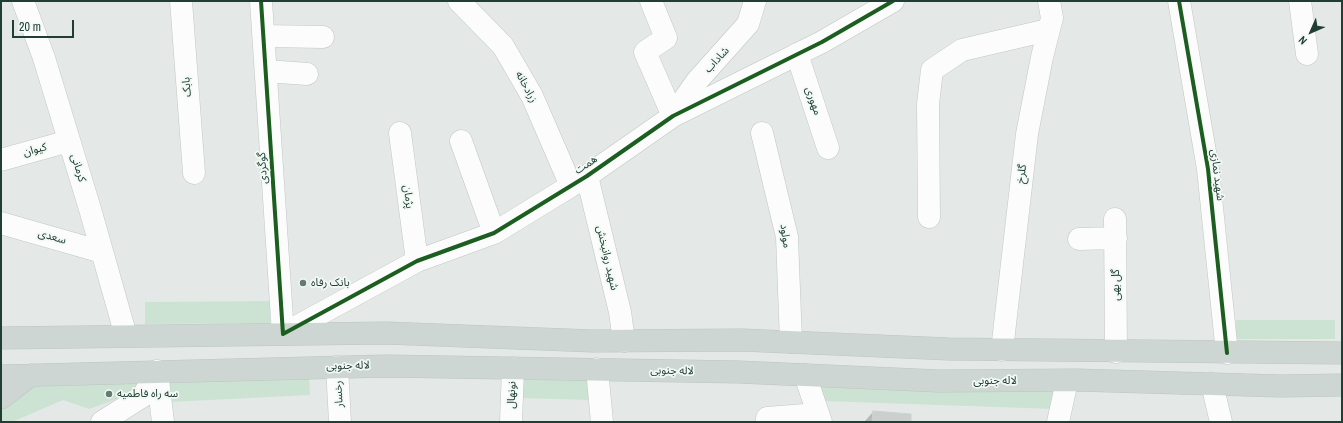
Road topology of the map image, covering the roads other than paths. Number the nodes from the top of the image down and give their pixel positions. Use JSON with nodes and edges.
{"nodes":[{"id":1,"x":23,"y":1,"type":"edge"},
{"id":2,"x":181,"y":1,"type":"edge"},
{"id":3,"x":261,"y":1,"type":"edge"},
{"id":4,"x":651,"y":1,"type":"edge"},
{"id":5,"x":755,"y":1,"type":"edge"},
{"id":6,"x":893,"y":1,"type":"edge"},
{"id":7,"x":1049,"y":1,"type":"edge"},
{"id":8,"x":1179,"y":1,"type":"edge"},
{"id":9,"x":1300,"y":1,"type":"edge"},
{"id":10,"x":472,"y":6,"type":"edge"},
{"id":11,"x":1048,"y":30,"type":"junction"},
{"id":12,"x":264,"y":36,"type":"junction"},
{"id":13,"x":323,"y":37,"type":"dead end"},
{"id":14,"x":797,"y":54,"type":"junction"},
{"id":15,"x":1307,"y":54,"type":"dead end"},
{"id":16,"x":266,"y":71,"type":"junction"},
{"id":17,"x":307,"y":74,"type":"dead end"},
{"id":18,"x":673,"y":116,"type":"junction"},
{"id":19,"x":400,"y":133,"type":"dead end"},
{"id":20,"x":762,"y":133,"type":"dead end"},
{"id":21,"x":69,"y":141,"type":"junction"},
{"id":22,"x":460,"y":141,"type":"dead end"},
{"id":23,"x":828,"y":148,"type":"dead end"},
{"id":24,"x":1,"y":160,"type":"edge"},
{"id":25,"x":194,"y":172,"type":"dead end"},
{"id":26,"x":579,"y":181,"type":"junction"},
{"id":27,"x":929,"y":217,"type":"dead end"},
{"id":28,"x":1,"y":223,"type":"edge"},
{"id":29,"x":494,"y":233,"type":"junction"},
{"id":30,"x":1079,"y":239,"type":"dead end"},
{"id":31,"x":102,"y":252,"type":"junction"},
{"id":32,"x":416,"y":261,"type":"junction"},
{"id":33,"x":283,"y":334,"type":"junction"},
{"id":34,"x":126,"y":336,"type":"junction"},
{"id":35,"x":1,"y":338,"type":"edge"},
{"id":36,"x":624,"y":341,"type":"junction"},
{"id":37,"x":791,"y":342,"type":"junction"},
{"id":38,"x":842,"y":344,"type":"junction"},
{"id":39,"x":949,"y":349,"type":"junction"},
{"id":40,"x":1002,"y":350,"type":"junction"},
{"id":41,"x":1116,"y":352,"type":"junction"},
{"id":42,"x":1227,"y":353,"type":"junction"},
{"id":43,"x":1342,"y":354,"type":"edge"},
{"id":44,"x":337,"y":367,"type":"junction"},
{"id":45,"x":513,"y":368,"type":"junction"},
{"id":46,"x":597,"y":369,"type":"junction"},
{"id":47,"x":157,"y":371,"type":"junction"},
{"id":48,"x":31,"y":375,"type":"junction"},
{"id":49,"x":810,"y":375,"type":"junction"},
{"id":50,"x":1,"y":376,"type":"edge"},
{"id":51,"x":932,"y":381,"type":"junction"},
{"id":52,"x":1067,"y":381,"type":"junction"},
{"id":53,"x":1212,"y":384,"type":"junction"},
{"id":54,"x":1342,"y":385,"type":"edge"},
{"id":55,"x":1,"y":398,"type":"edge"},
{"id":56,"x":819,"y":418,"type":"edge"},
{"id":57,"x":102,"y":422,"type":"edge"},
{"id":58,"x":163,"y":422,"type":"edge"},
{"id":59,"x":340,"y":422,"type":"edge"},
{"id":60,"x":511,"y":422,"type":"edge"},
{"id":61,"x":602,"y":422,"type":"edge"},
{"id":62,"x":767,"y":422,"type":"edge"},
{"id":63,"x":1058,"y":422,"type":"edge"},
{"id":64,"x":1221,"y":422,"type":"edge"}],
"edges":[{"from":1,"to":21,"type":"street","name":"کرمانی"},
{"from":2,"to":25,"type":"street","name":"بابک"},
{"from":3,"to":12,"type":"street","name":"گوگردی"},
{"from":4,"to":18,"type":"street"},
{"from":5,"to":18,"type":"street","name":"شاداب"},
{"from":6,"to":14,"type":"street","name":"همت"},
{"from":7,"to":11,"type":"street","name":"گلرخ"},
{"from":8,"to":42,"type":"street","name":"شهید نمازی"},
{"from":9,"to":15,"type":"street"},
{"from":10,"to":26,"type":"street","name":"زرادخانه"},
{"from":11,"to":27,"type":"street"},
{"from":11,"to":40,"type":"street","name":"گلرخ"},
{"from":12,"to":13,"type":"street"},
{"from":12,"to":16,"type":"street","name":"گوگردی"},
{"from":14,"to":18,"type":"street","name":"همت"},
{"from":14,"to":23,"type":"street","name":"مهوری"},
{"from":16,"to":17,"type":"street"},
{"from":16,"to":33,"type":"street","name":"گوگردی"},
{"from":18,"to":26,"type":"street","name":"همت"},
{"from":19,"to":32,"type":"street","name":"پژمان"},
{"from":20,"to":37,"type":"street","name":"مولود"},
{"from":21,"to":24,"type":"street","name":"کیوان"},
{"from":21,"to":31,"type":"street","name":"کرمانی"},
{"from":22,"to":29,"type":"street"},
{"from":26,"to":29,"type":"street","name":"همت"},
{"from":26,"to":36,"type":"street","name":"شهید روانبخش"},
{"from":28,"to":31,"type":"street","name":"سعدی"},
{"from":29,"to":32,"type":"street","name":"همت"},
{"from":30,"to":41,"type":"street","name":"گل بهی"},
{"from":31,"to":34,"type":"street","name":"کرمانی"},
{"from":32,"to":33,"type":"street","name":"همت"},
{"from":33,"to":34,"type":"main road"},
{"from":33,"to":36,"type":"main road"},
{"from":34,"to":35,"type":"main road"},
{"from":36,"to":37,"type":"main road"},
{"from":37,"to":38,"type":"main road"},
{"from":38,"to":39,"type":"main road"},
{"from":38,"to":49,"type":"main road"},
{"from":39,"to":40,"type":"main road"},
{"from":39,"to":51,"type":"main road"},
{"from":40,"to":41,"type":"main road"},
{"from":41,"to":42,"type":"main road"},
{"from":42,"to":43,"type":"main road"},
{"from":44,"to":45,"type":"main road","name":"لاله جنوبی"},
{"from":44,"to":47,"type":"main road","name":"لاله جنوبی"},
{"from":44,"to":59,"type":"street","name":"رخسار"},
{"from":45,"to":46,"type":"main road","name":"لاله جنوبی"},
{"from":45,"to":60,"type":"street","name":"نونهال"},
{"from":46,"to":49,"type":"main road","name":"لاله جنوبی"},
{"from":46,"to":61,"type":"street"},
{"from":47,"to":48,"type":"main road","name":"لاله جنوبی"},
{"from":47,"to":57,"type":"street"},
{"from":47,"to":58,"type":"street"},
{"from":48,"to":50,"type":"main road","name":"لاله جنوبی"},
{"from":48,"to":55,"type":"main road"},
{"from":49,"to":51,"type":"main road","name":"لاله جنوبی"},
{"from":49,"to":56,"type":"street"},
{"from":51,"to":52,"type":"main road","name":"لاله جنوبی"},
{"from":52,"to":53,"type":"main road","name":"لاله جنوبی"},
{"from":52,"to":63,"type":"street"},
{"from":53,"to":54,"type":"main road","name":"لاله جنوبی"},
{"from":53,"to":64,"type":"street"},
{"from":56,"to":62,"type":"street"}]}
